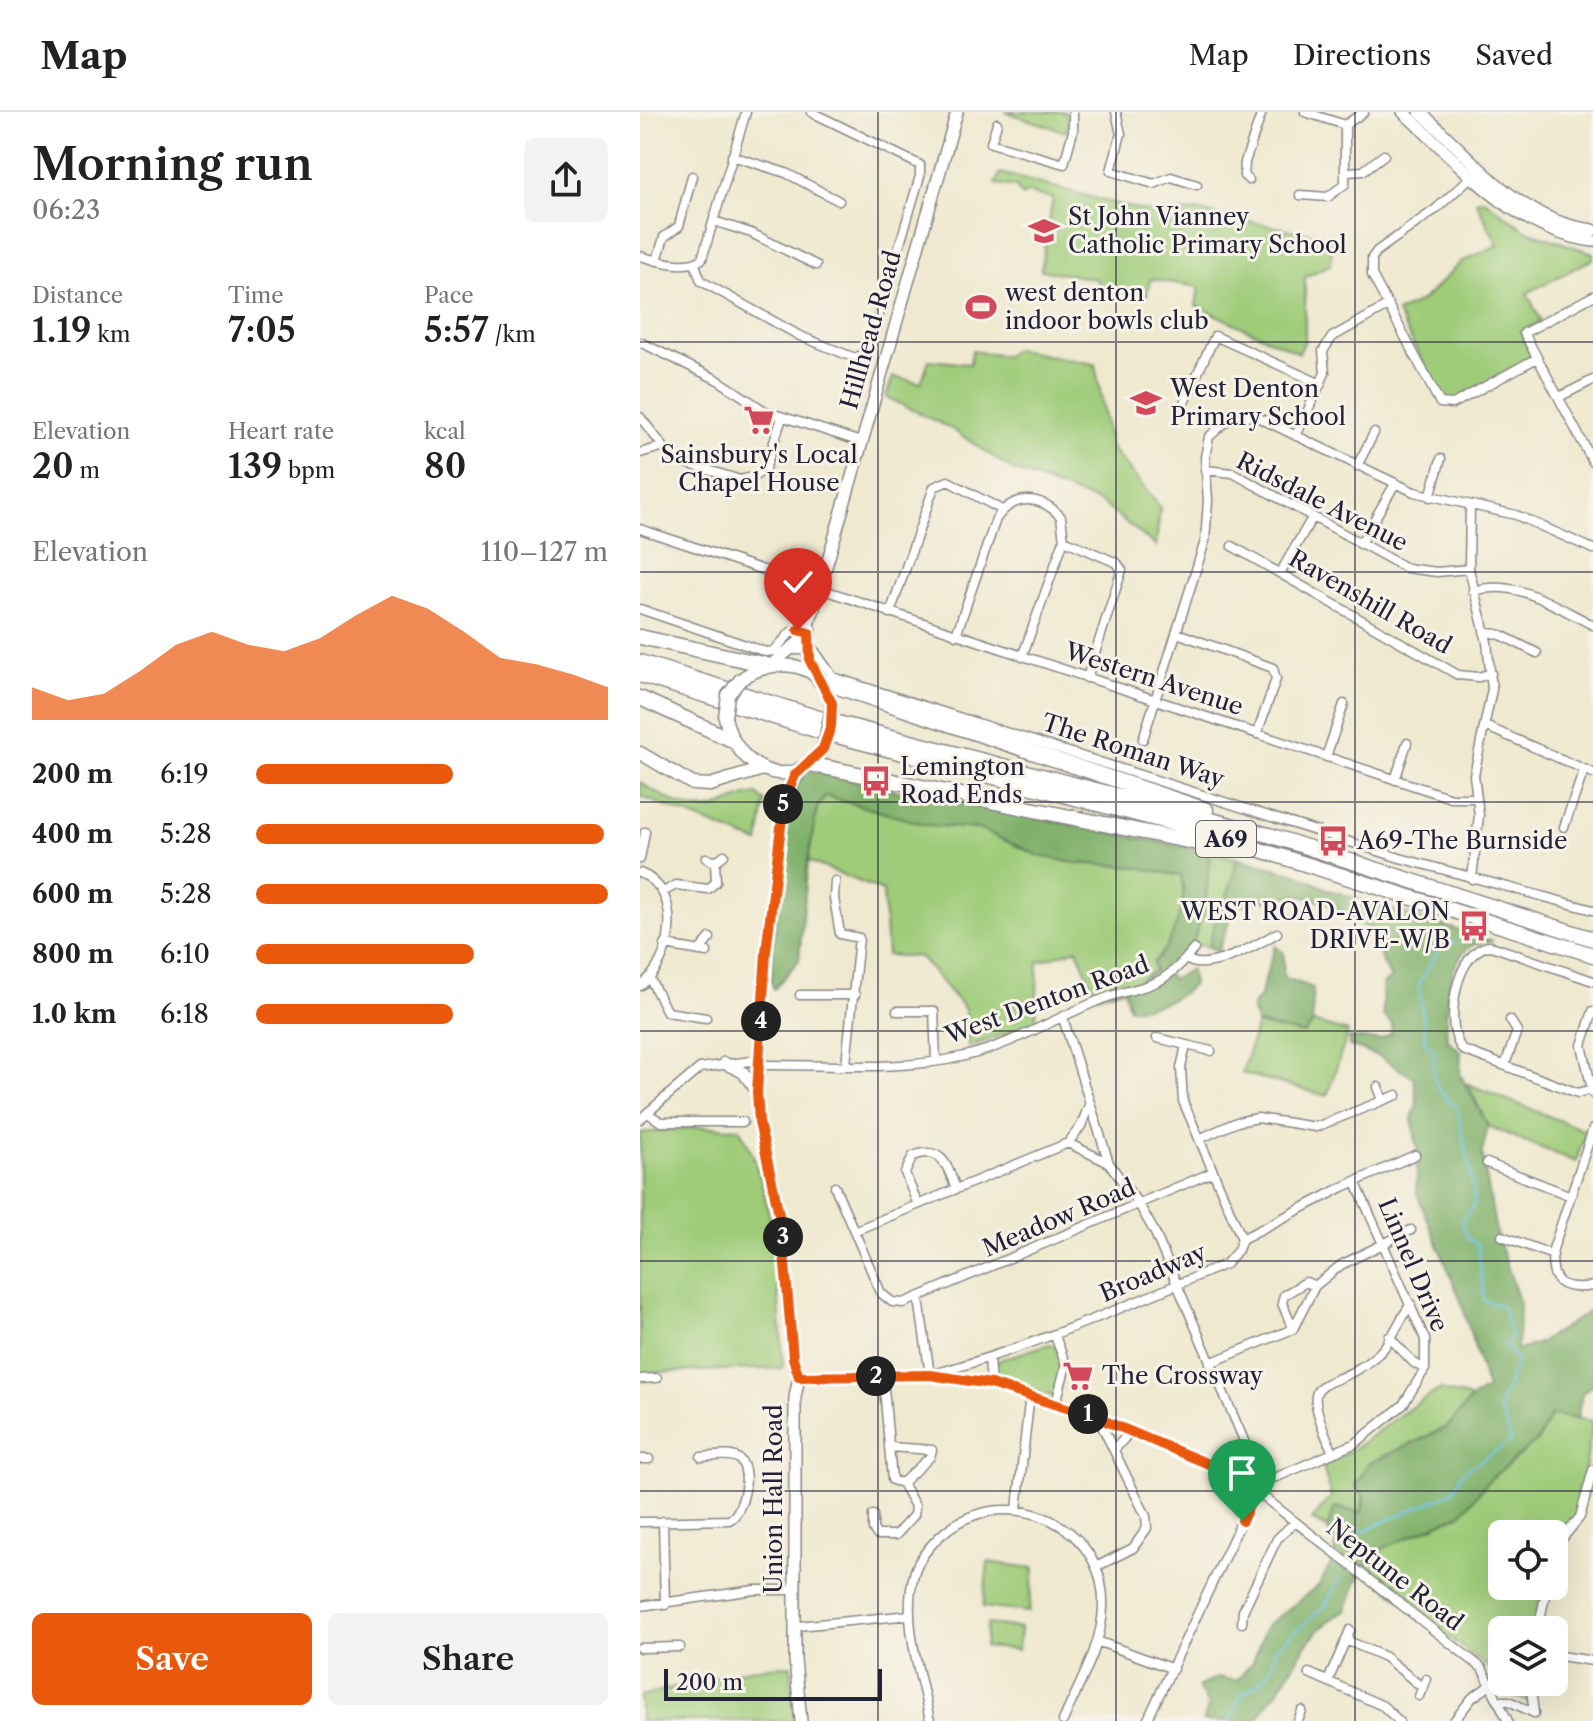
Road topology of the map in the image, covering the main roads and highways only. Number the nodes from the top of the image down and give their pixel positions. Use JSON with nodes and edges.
{"nodes":[{"id":1,"x":640,"y":637,"type":"edge"},
{"id":2,"x":640,"y":662,"type":"edge"},
{"id":3,"x":769,"y":664,"type":"junction"},
{"id":4,"x":640,"y":675,"type":"edge"},
{"id":5,"x":818,"y":679,"type":"junction"},
{"id":6,"x":640,"y":698,"type":"edge"},
{"id":7,"x":733,"y":744,"type":"junction"},
{"id":8,"x":640,"y":753,"type":"edge"},
{"id":9,"x":805,"y":765,"type":"junction"},
{"id":10,"x":767,"y":770,"type":"junction"},
{"id":11,"x":726,"y":778,"type":"junction"},
{"id":12,"x":1269,"y":835,"type":"junction"},
{"id":13,"x":1398,"y":892,"type":"junction"},
{"id":14,"x":1593,"y":939,"type":"edge"},
{"id":15,"x":1593,"y":955,"type":"edge"}],
"edges":[{"from":1,"to":3,"type":"highway"},
{"from":2,"to":12,"type":"highway","number":"A69"},
{"from":3,"to":5,"type":"main road"},
{"from":3,"to":7,"type":"main road","bridge":true},
{"from":4,"to":13,"type":"highway","number":"A69"},
{"from":5,"to":9,"type":"main road","bridge":true},
{"from":5,"to":12,"type":"highway"},
{"from":6,"to":7,"type":"highway"},
{"from":7,"to":10,"type":"main road"},
{"from":7,"to":11,"type":"main road"},
{"from":8,"to":11,"type":"main road"},
{"from":9,"to":10,"type":"main road"},
{"from":9,"to":13,"type":"highway"},
{"from":10,"to":11,"type":"main road"},
{"from":12,"to":14,"type":"highway","number":"A69"},
{"from":13,"to":15,"type":"highway","number":"A69"}]}
